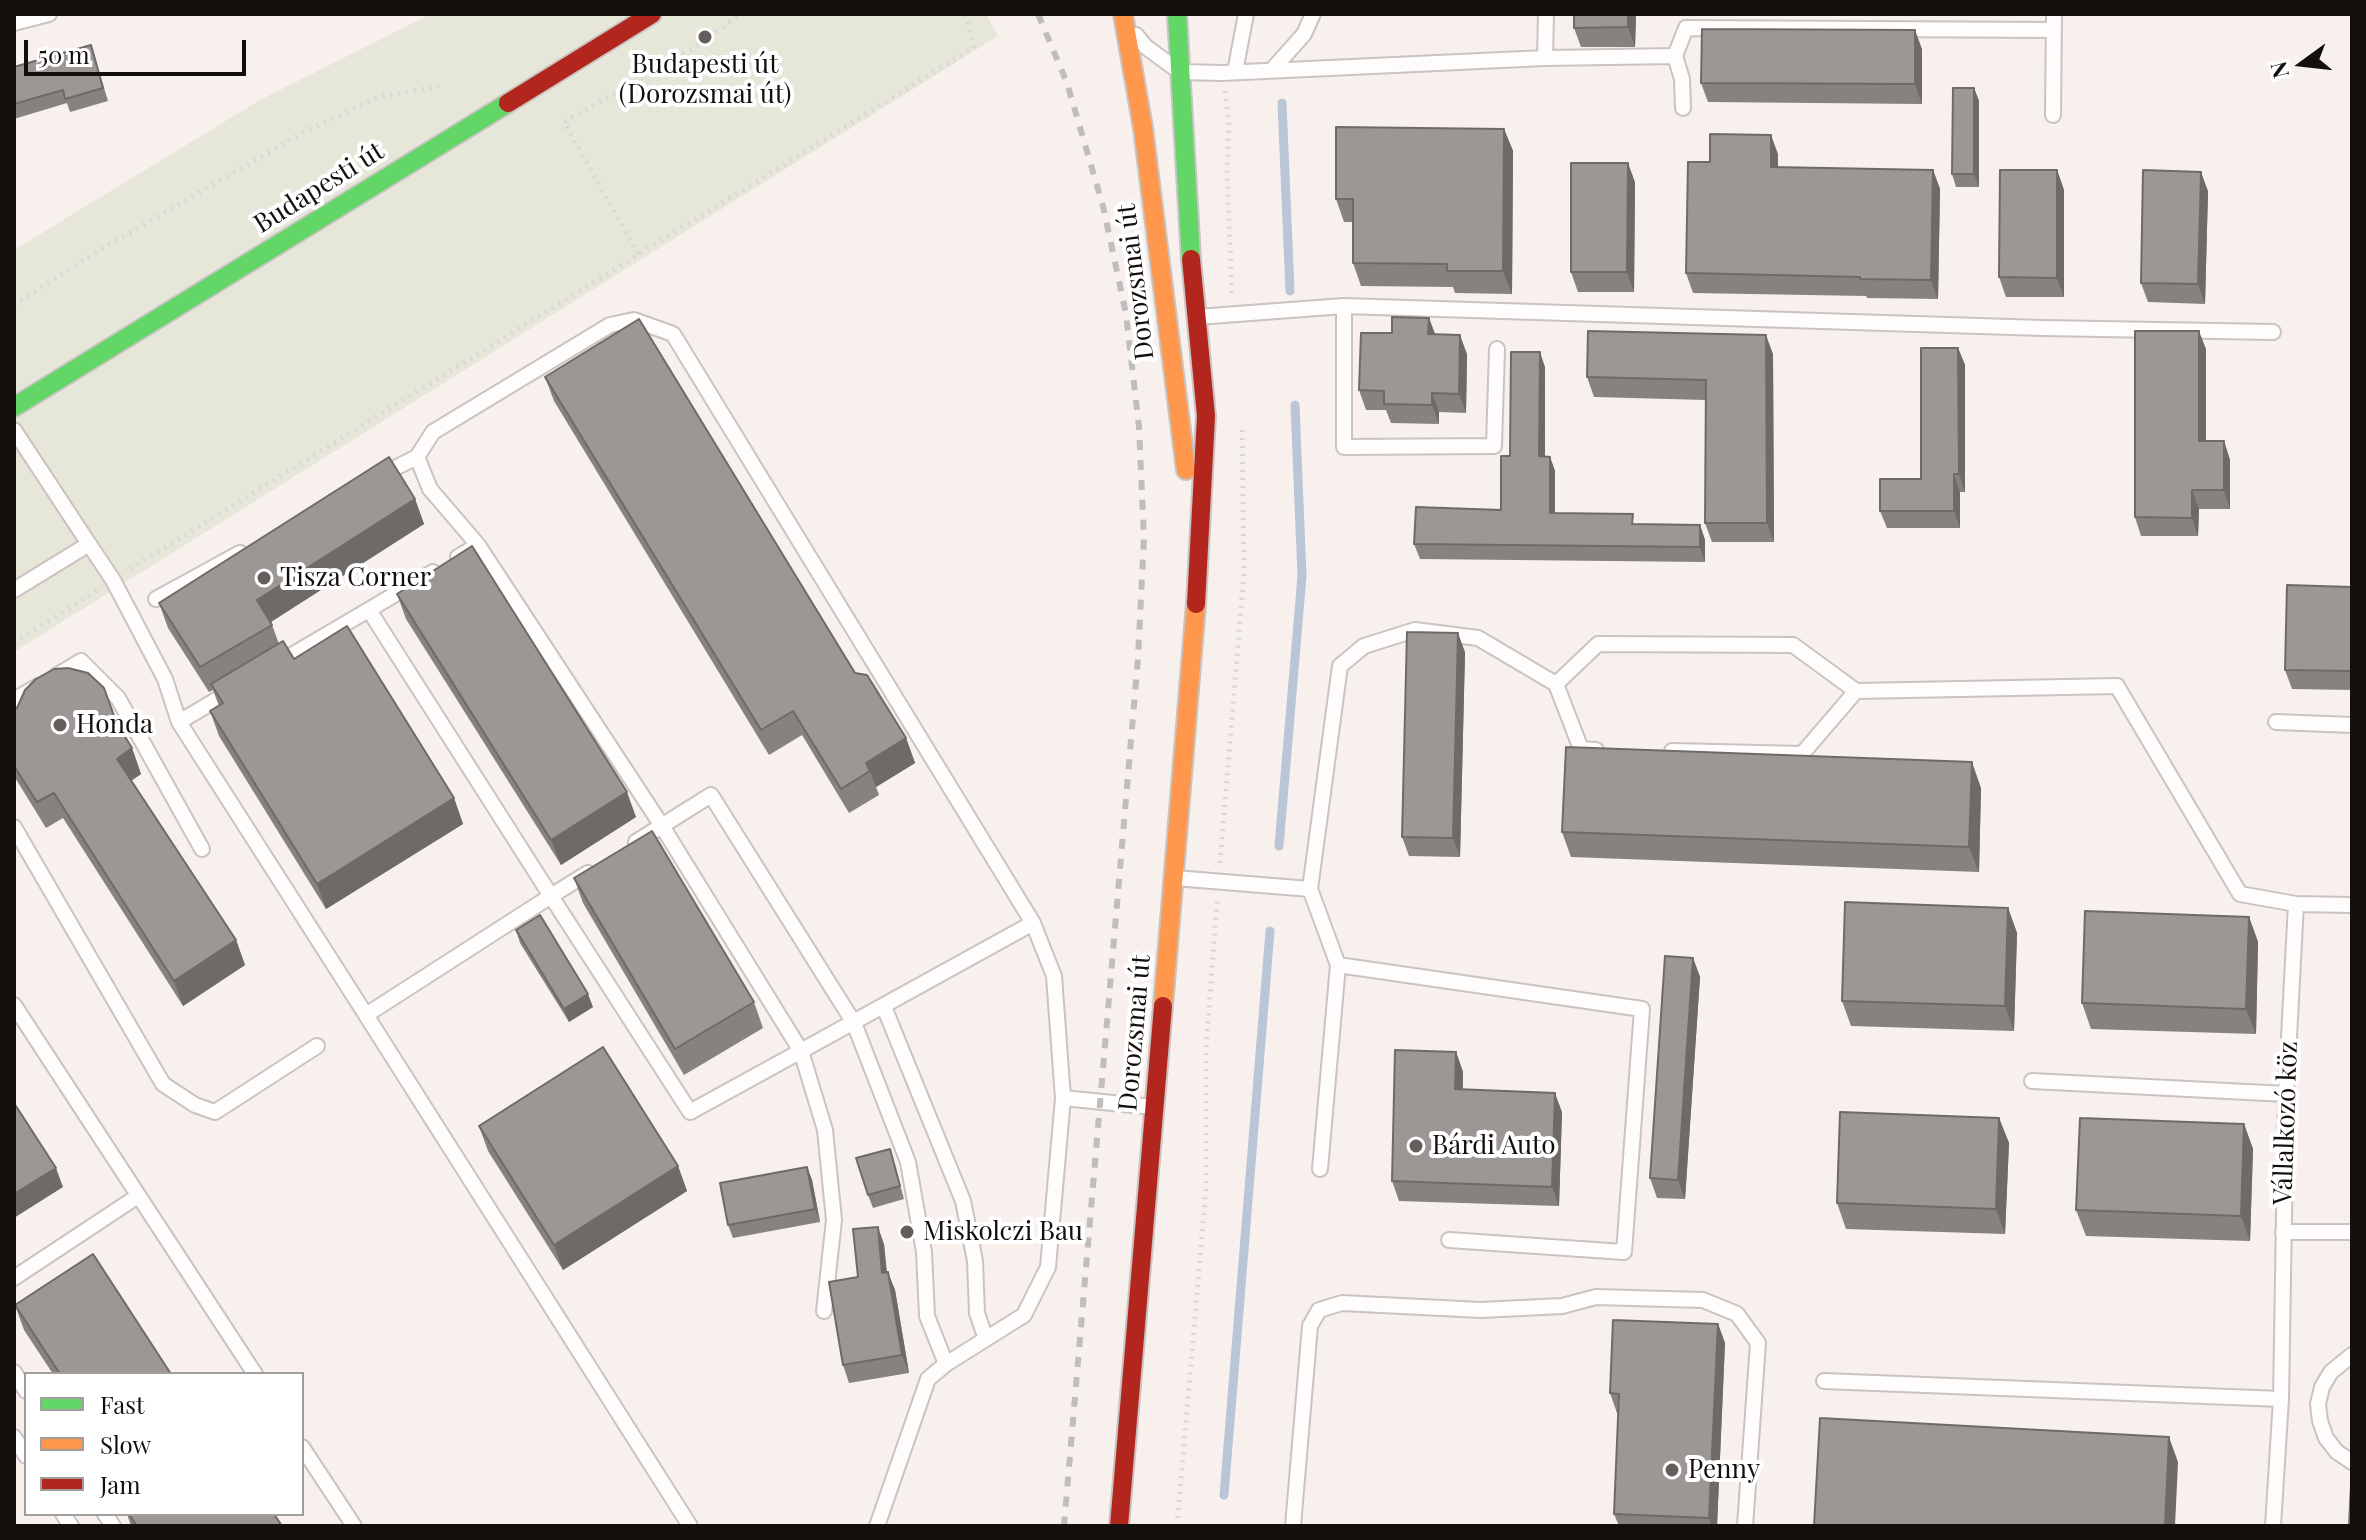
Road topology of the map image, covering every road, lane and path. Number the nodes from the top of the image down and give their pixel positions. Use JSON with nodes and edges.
{"nodes":[{"id":1,"x":49,"y":14,"type":"edge"},
{"id":2,"x":652,"y":14,"type":"edge"},
{"id":3,"x":741,"y":14,"type":"edge"},
{"id":4,"x":965,"y":14,"type":"edge"},
{"id":5,"x":1177,"y":14,"type":"edge"},
{"id":6,"x":1246,"y":14,"type":"edge"},
{"id":7,"x":1313,"y":14,"type":"edge"},
{"id":8,"x":1546,"y":14,"type":"edge"},
{"id":9,"x":2054,"y":14,"type":"edge"},
{"id":10,"x":1124,"y":19,"type":"edge"},
{"id":11,"x":1686,"y":21,"type":"edge"},
{"id":12,"x":1772,"y":21,"type":"edge"},
{"id":13,"x":14,"y":23,"type":"edge"},
{"id":14,"x":2054,"y":30,"type":"junction"},
{"id":15,"x":1675,"y":56,"type":"junction"},
{"id":16,"x":1545,"y":58,"type":"junction"},
{"id":17,"x":1272,"y":70,"type":"junction"},
{"id":18,"x":1180,"y":72,"type":"junction"},
{"id":19,"x":1229,"y":72,"type":"junction"},
{"id":20,"x":439,"y":86,"type":"dead end"},
{"id":21,"x":1683,"y":108,"type":"dead end"},
{"id":22,"x":2053,"y":115,"type":"dead end"},
{"id":23,"x":638,"y":254,"type":"junction"},
{"id":24,"x":14,"y":305,"type":"edge"},
{"id":25,"x":1344,"y":306,"type":"junction"},
{"id":26,"x":1233,"y":314,"type":"junction"},
{"id":27,"x":1197,"y":317,"type":"junction"},
{"id":28,"x":2273,"y":332,"type":"dead end"},
{"id":29,"x":1497,"y":349,"type":"dead end"},
{"id":30,"x":14,"y":407,"type":"edge"},
{"id":31,"x":1241,"y":419,"type":"dead end"},
{"id":32,"x":14,"y":430,"type":"edge"},
{"id":33,"x":417,"y":457,"type":"junction"},
{"id":34,"x":363,"y":485,"type":"edge"},
{"id":35,"x":89,"y":544,"type":"junction"},
{"id":36,"x":478,"y":545,"type":"junction"},
{"id":37,"x":1199,"y":545,"type":"junction"},
{"id":38,"x":253,"y":546,"type":"edge"},
{"id":39,"x":113,"y":580,"type":"junction"},
{"id":40,"x":14,"y":590,"type":"edge"},
{"id":41,"x":156,"y":599,"type":"dead end"},
{"id":42,"x":369,"y":610,"type":"junction"},
{"id":43,"x":14,"y":643,"type":"edge"},
{"id":44,"x":260,"y":674,"type":"edge"},
{"id":45,"x":247,"y":682,"type":"edge"},
{"id":46,"x":1556,"y":684,"type":"junction"},
{"id":47,"x":1856,"y":691,"type":"junction"},
{"id":48,"x":14,"y":700,"type":"edge"},
{"id":49,"x":179,"y":722,"type":"junction"},
{"id":50,"x":2276,"y":722,"type":"dead end"},
{"id":51,"x":2352,"y":725,"type":"edge"},
{"id":52,"x":1612,"y":750,"type":"edge"},
{"id":53,"x":1660,"y":751,"type":"edge"},
{"id":54,"x":662,"y":826,"type":"junction"},
{"id":55,"x":14,"y":827,"type":"edge"},
{"id":56,"x":202,"y":849,"type":"dead end"},
{"id":57,"x":625,"y":849,"type":"edge"},
{"id":58,"x":601,"y":865,"type":"edge"},
{"id":59,"x":1175,"y":878,"type":"junction"},
{"id":60,"x":1218,"y":882,"type":"junction"},
{"id":61,"x":1310,"y":889,"type":"junction"},
{"id":62,"x":551,"y":896,"type":"junction"},
{"id":63,"x":2296,"y":904,"type":"junction"},
{"id":64,"x":2352,"y":905,"type":"edge"},
{"id":65,"x":1033,"y":923,"type":"junction"},
{"id":66,"x":1338,"y":965,"type":"junction"},
{"id":67,"x":14,"y":1005,"type":"edge"},
{"id":68,"x":884,"y":1007,"type":"junction"},
{"id":69,"x":366,"y":1015,"type":"junction"},
{"id":70,"x":854,"y":1023,"type":"junction"},
{"id":71,"x":317,"y":1046,"type":"dead end"},
{"id":72,"x":801,"y":1051,"type":"junction"},
{"id":73,"x":2032,"y":1081,"type":"dead end"},
{"id":74,"x":2286,"y":1094,"type":"junction"},
{"id":75,"x":1063,"y":1098,"type":"junction"},
{"id":76,"x":1154,"y":1107,"type":"junction"},
{"id":77,"x":1320,"y":1169,"type":"dead end"},
{"id":78,"x":138,"y":1196,"type":"junction"},
{"id":79,"x":2283,"y":1232,"type":"junction"},
{"id":80,"x":2352,"y":1232,"type":"edge"},
{"id":81,"x":1449,"y":1240,"type":"dead end"},
{"id":82,"x":14,"y":1278,"type":"edge"},
{"id":83,"x":824,"y":1311,"type":"dead end"},
{"id":84,"x":986,"y":1339,"type":"junction"},
{"id":85,"x":2352,"y":1355,"type":"edge"},
{"id":86,"x":946,"y":1364,"type":"junction"},
{"id":87,"x":254,"y":1372,"type":"edge"},
{"id":88,"x":1824,"y":1381,"type":"dead end"},
{"id":89,"x":2281,"y":1399,"type":"junction"},
{"id":90,"x":304,"y":1450,"type":"edge"},
{"id":91,"x":2352,"y":1462,"type":"edge"},
{"id":92,"x":354,"y":1526,"type":"edge"},
{"id":93,"x":690,"y":1526,"type":"edge"},
{"id":94,"x":877,"y":1526,"type":"edge"},
{"id":95,"x":1119,"y":1526,"type":"edge"},
{"id":96,"x":1177,"y":1526,"type":"edge"},
{"id":97,"x":1293,"y":1526,"type":"edge"},
{"id":98,"x":1745,"y":1526,"type":"edge"},
{"id":99,"x":2273,"y":1526,"type":"edge"}],
"edges":[{"from":1,"to":13,"type":"lane"},
{"from":2,"to":30,"type":"main road","name":"Budapesti út"},
{"from":3,"to":23,"type":"path"},
{"from":4,"to":23,"type":"path"},
{"from":5,"to":18,"type":"main road","name":"Dorozsmai út"},
{"from":6,"to":19,"type":"lane"},
{"from":7,"to":17,"type":"lane"},
{"from":8,"to":16,"type":"lane"},
{"from":9,"to":14,"type":"lane"},
{"from":10,"to":18,"type":"lane"},
{"from":10,"to":37,"type":"main road","name":"Dorozsmai út"},
{"from":11,"to":12,"type":"lane"},
{"from":11,"to":15,"type":"lane"},
{"from":12,"to":14,"type":"lane"},
{"from":14,"to":22,"type":"lane"},
{"from":15,"to":16,"type":"lane"},
{"from":15,"to":21,"type":"lane"},
{"from":16,"to":17,"type":"lane"},
{"from":17,"to":19,"type":"lane"},
{"from":18,"to":19,"type":"lane"},
{"from":18,"to":27,"type":"main road","name":"Dorozsmai út"},
{"from":19,"to":26,"type":"path"},
{"from":20,"to":24,"type":"path"},
{"from":23,"to":39,"type":"path"},
{"from":25,"to":26,"type":"lane"},
{"from":25,"to":28,"type":"lane"},
{"from":25,"to":29,"type":"lane"},
{"from":26,"to":27,"type":"lane"},
{"from":27,"to":37,"type":"main road","name":"Dorozsmai út"},
{"from":31,"to":60,"type":"path"},
{"from":32,"to":35,"type":"lane"},
{"from":33,"to":34,"type":"lane"},
{"from":33,"to":36,"type":"lane"},
{"from":33,"to":65,"type":"lane"},
{"from":35,"to":39,"type":"lane"},
{"from":35,"to":40,"type":"lane"},
{"from":36,"to":42,"type":"lane"},
{"from":36,"to":54,"type":"lane"},
{"from":37,"to":59,"type":"main road","name":"Dorozsmai út"},
{"from":38,"to":41,"type":"lane"},
{"from":39,"to":43,"type":"path"},
{"from":39,"to":49,"type":"lane"},
{"from":42,"to":44,"type":"lane"},
{"from":42,"to":62,"type":"lane"},
{"from":45,"to":49,"type":"lane"},
{"from":46,"to":47,"type":"lane"},
{"from":46,"to":52,"type":"lane"},
{"from":46,"to":61,"type":"lane"},
{"from":47,"to":53,"type":"lane"},
{"from":47,"to":63,"type":"lane"},
{"from":48,"to":56,"type":"lane"},
{"from":49,"to":69,"type":"lane"},
{"from":50,"to":51,"type":"lane"},
{"from":54,"to":57,"type":"lane"},
{"from":54,"to":70,"type":"lane"},
{"from":54,"to":72,"type":"lane"},
{"from":55,"to":71,"type":"lane"},
{"from":58,"to":62,"type":"lane"},
{"from":59,"to":60,"type":"lane"},
{"from":59,"to":76,"type":"main road","name":"Dorozsmai út"},
{"from":60,"to":61,"type":"lane"},
{"from":60,"to":96,"type":"path"},
{"from":61,"to":66,"type":"lane"},
{"from":62,"to":69,"type":"lane"},
{"from":62,"to":72,"type":"lane"},
{"from":63,"to":64,"type":"lane"},
{"from":63,"to":74,"type":"lane","name":"Vállalkozó köz"},
{"from":65,"to":68,"type":"lane"},
{"from":65,"to":75,"type":"lane"},
{"from":66,"to":77,"type":"lane"},
{"from":66,"to":81,"type":"lane"},
{"from":67,"to":78,"type":"lane"},
{"from":68,"to":70,"type":"lane"},
{"from":68,"to":84,"type":"lane"},
{"from":69,"to":93,"type":"lane"},
{"from":70,"to":72,"type":"lane"},
{"from":70,"to":86,"type":"lane"},
{"from":72,"to":83,"type":"lane"},
{"from":73,"to":74,"type":"lane"},
{"from":74,"to":79,"type":"lane","name":"Vállalkozó köz"},
{"from":75,"to":76,"type":"lane"},
{"from":75,"to":84,"type":"lane"},
{"from":76,"to":95,"type":"main road","name":"Dorozsmai út"},
{"from":78,"to":82,"type":"lane"},
{"from":78,"to":87,"type":"lane"},
{"from":79,"to":80,"type":"lane"},
{"from":79,"to":89,"type":"lane","name":"Vállalkozó köz"},
{"from":84,"to":86,"type":"lane"},
{"from":85,"to":91,"type":"lane"},
{"from":86,"to":94,"type":"lane"},
{"from":88,"to":89,"type":"lane"},
{"from":89,"to":99,"type":"lane","name":"Vállalkozó köz"},
{"from":90,"to":92,"type":"lane"},
{"from":97,"to":98,"type":"lane"}]}
